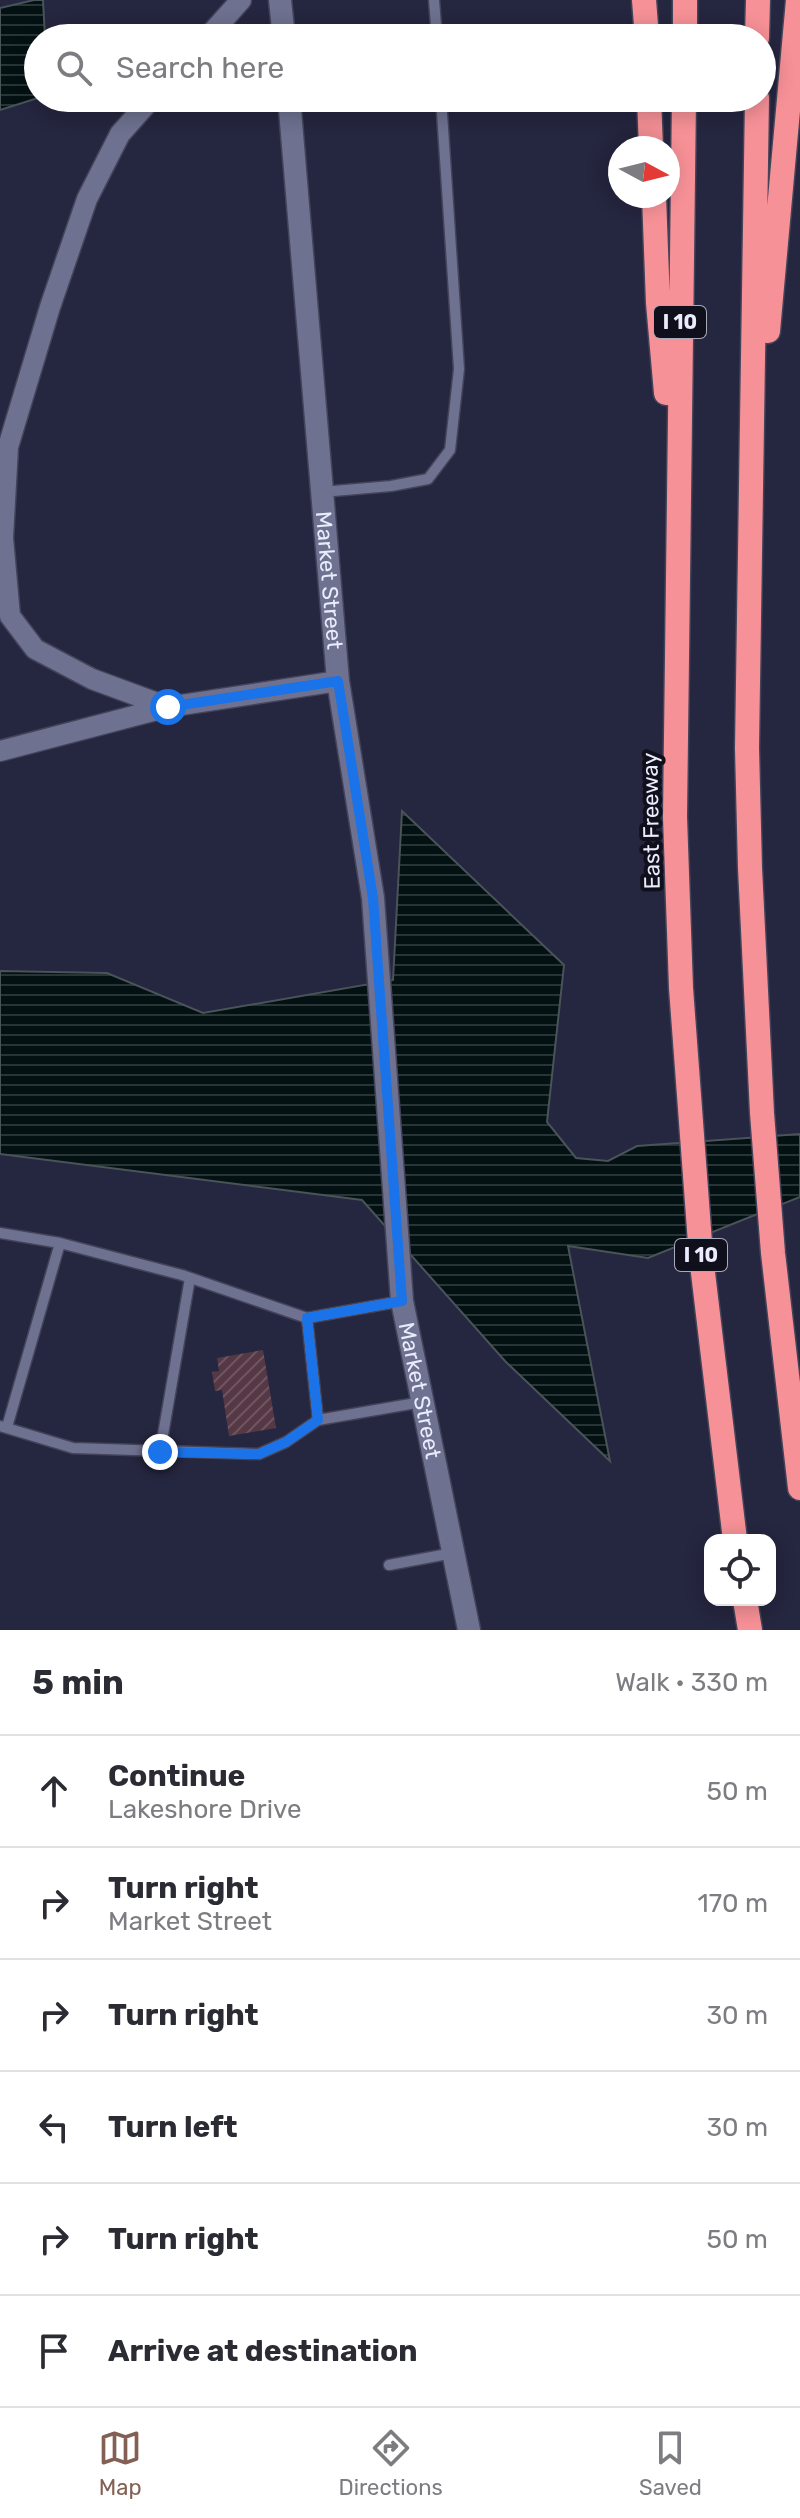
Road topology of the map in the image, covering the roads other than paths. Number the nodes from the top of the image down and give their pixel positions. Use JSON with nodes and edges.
{"nodes":[{"id":1,"x":241,"y":0,"type":"edge"},
{"id":2,"x":280,"y":0,"type":"edge"},
{"id":3,"x":434,"y":0,"type":"edge"},
{"id":4,"x":644,"y":0,"type":"edge"},
{"id":5,"x":685,"y":0,"type":"edge"},
{"id":6,"x":758,"y":0,"type":"edge"},
{"id":7,"x":798,"y":0,"type":"edge"},
{"id":8,"x":220,"y":24,"type":"edge"},
{"id":9,"x":283,"y":24,"type":"edge"},
{"id":10,"x":436,"y":24,"type":"edge"},
{"id":11,"x":646,"y":24,"type":"edge"},
{"id":12,"x":685,"y":24,"type":"edge"},
{"id":13,"x":757,"y":24,"type":"edge"},
{"id":14,"x":140,"y":112,"type":"edge"},
{"id":15,"x":290,"y":112,"type":"edge"},
{"id":16,"x":442,"y":112,"type":"edge"},
{"id":17,"x":650,"y":112,"type":"edge"},
{"id":18,"x":684,"y":112,"type":"edge"},
{"id":19,"x":757,"y":112,"type":"edge"},
{"id":20,"x":651,"y":136,"type":"edge"},
{"id":21,"x":654,"y":208,"type":"edge"},
{"id":22,"x":4,"y":446,"type":"edge"},
{"id":23,"x":322,"y":492,"type":"junction"},
{"id":24,"x":751,"y":517,"type":"junction"},
{"id":25,"x":680,"y":545,"type":"junction"},
{"id":26,"x":338,"y":681,"type":"junction"},
{"id":27,"x":168,"y":707,"type":"junction"},
{"id":28,"x":0,"y":751,"type":"edge"},
{"id":29,"x":0,"y":1233,"type":"edge"},
{"id":30,"x":60,"y":1243,"type":"junction"},
{"id":31,"x":190,"y":1278,"type":"junction"},
{"id":32,"x":402,"y":1301,"type":"junction"},
{"id":33,"x":307,"y":1318,"type":"junction"},
{"id":34,"x":422,"y":1402,"type":"junction"},
{"id":35,"x":318,"y":1420,"type":"junction"},
{"id":36,"x":4,"y":1426,"type":"edge"},
{"id":37,"x":160,"y":1452,"type":"junction"},
{"id":38,"x":800,"y":1488,"type":"edge"},
{"id":39,"x":733,"y":1534,"type":"edge"},
{"id":40,"x":453,"y":1553,"type":"junction"},
{"id":41,"x":389,"y":1565,"type":"dead end"},
{"id":42,"x":733,"y":1606,"type":"edge"},
{"id":43,"x":746,"y":1606,"type":"edge"},
{"id":44,"x":469,"y":1630,"type":"edge"},
{"id":45,"x":733,"y":1630,"type":"edge"},
{"id":46,"x":750,"y":1630,"type":"edge"}],
"edges":[{"from":1,"to":8,"type":"street"},
{"from":2,"to":9,"type":"street"},
{"from":3,"to":10,"type":"lane"},
{"from":4,"to":11,"type":"highway"},
{"from":5,"to":12,"type":"highway"},
{"from":6,"to":13,"type":"highway"},
{"from":7,"to":24,"type":"highway"},
{"from":14,"to":22,"type":"street"},
{"from":15,"to":23,"type":"street","name":"Market Street"},
{"from":16,"to":23,"type":"lane"},
{"from":17,"to":20,"type":"highway"},
{"from":18,"to":25,"type":"highway","name":"East Freeway","number":"I 10"},
{"from":19,"to":24,"type":"highway"},
{"from":21,"to":25,"type":"highway"},
{"from":22,"to":27,"type":"street"},
{"from":23,"to":26,"type":"street","name":"Market Street"},
{"from":24,"to":38,"type":"highway"},
{"from":25,"to":39,"type":"highway","name":"East Freeway","number":"I 10"},
{"from":26,"to":27,"type":"street"},
{"from":26,"to":32,"type":"street","name":"Market Street"},
{"from":27,"to":28,"type":"street"},
{"from":29,"to":30,"type":"lane"},
{"from":30,"to":31,"type":"lane"},
{"from":30,"to":36,"type":"lane"},
{"from":31,"to":33,"type":"lane"},
{"from":31,"to":37,"type":"lane"},
{"from":32,"to":33,"type":"lane"},
{"from":32,"to":34,"type":"street","name":"Market Street"},
{"from":33,"to":35,"type":"lane"},
{"from":34,"to":35,"type":"lane"},
{"from":34,"to":40,"type":"street","name":"Market Street"},
{"from":35,"to":37,"type":"lane"},
{"from":36,"to":37,"type":"lane"},
{"from":40,"to":41,"type":"lane"},
{"from":40,"to":44,"type":"street","name":"Market Street"},
{"from":42,"to":45,"type":"highway"},
{"from":43,"to":46,"type":"highway"}]}
